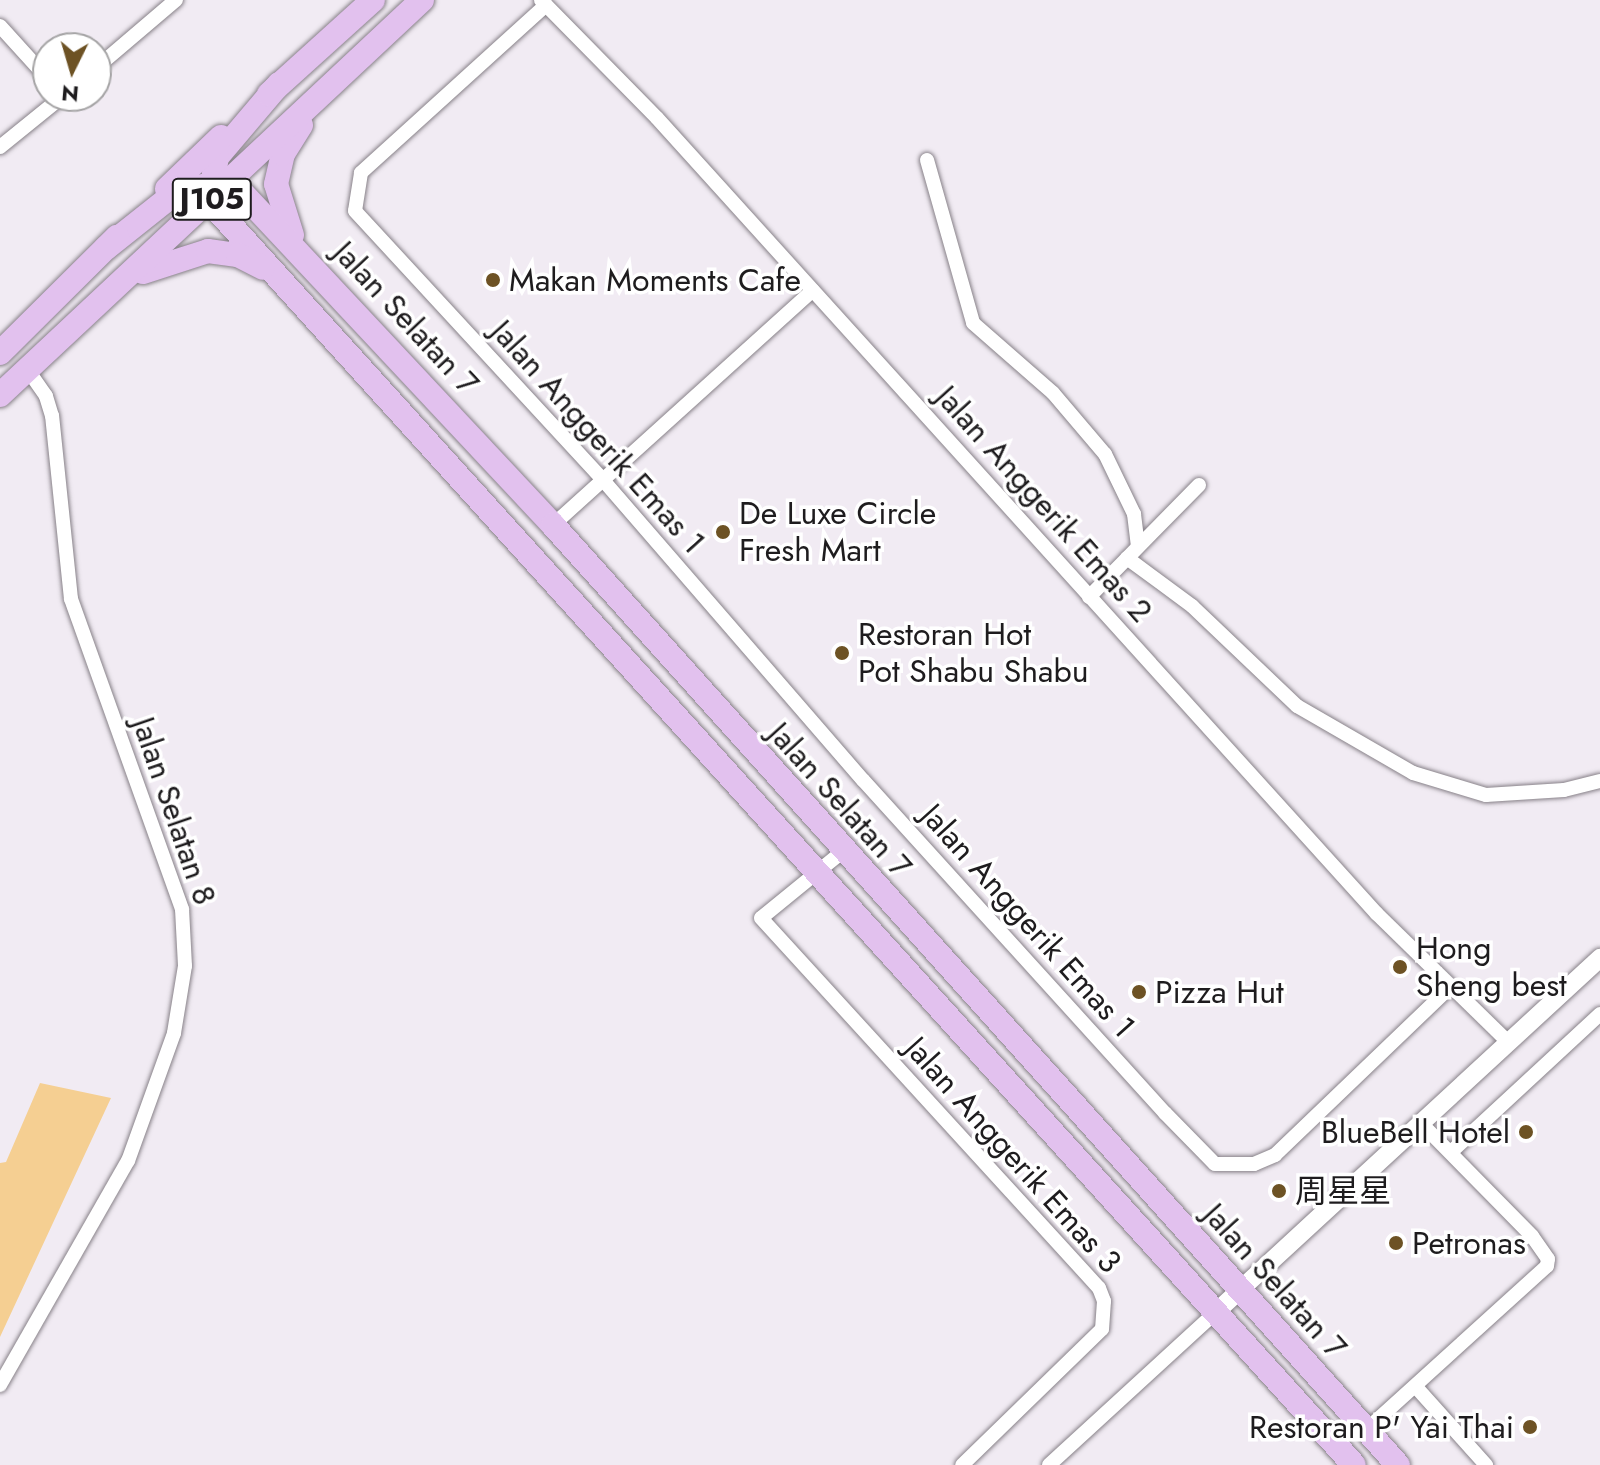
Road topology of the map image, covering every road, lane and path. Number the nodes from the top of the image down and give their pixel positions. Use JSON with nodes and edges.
{"nodes":[{"id":1,"x":174,"y":0,"type":"edge"},
{"id":2,"x":373,"y":0,"type":"edge"},
{"id":3,"x":422,"y":0,"type":"edge"},
{"id":4,"x":543,"y":2,"type":"edge"},
{"id":5,"x":0,"y":26,"type":"edge"},
{"id":6,"x":112,"y":54,"type":"edge"},
{"id":7,"x":32,"y":61,"type":"edge"},
{"id":8,"x":279,"y":84,"type":"junction"},
{"id":9,"x":318,"y":96,"type":"junction"},
{"id":10,"x":43,"y":112,"type":"edge"},
{"id":11,"x":0,"y":147,"type":"edge"},
{"id":12,"x":927,"y":160,"type":"dead end"},
{"id":13,"x":216,"y":188,"type":"junction"},
{"id":14,"x":297,"y":246,"type":"junction"},
{"id":15,"x":106,"y":248,"type":"junction"},
{"id":16,"x":129,"y":278,"type":"junction"},
{"id":17,"x":278,"y":278,"type":"junction"},
{"id":18,"x":813,"y":290,"type":"junction"},
{"id":19,"x":0,"y":353,"type":"edge"},
{"id":20,"x":28,"y":370,"type":"junction"},
{"id":21,"x":0,"y":395,"type":"edge"},
{"id":22,"x":603,"y":480,"type":"junction"},
{"id":23,"x":1199,"y":485,"type":"dead end"},
{"id":24,"x":553,"y":525,"type":"junction"},
{"id":25,"x":1138,"y":545,"type":"junction"},
{"id":26,"x":1127,"y":558,"type":"junction"},
{"id":27,"x":1089,"y":597,"type":"junction"},
{"id":28,"x":1600,"y":781,"type":"edge"},
{"id":29,"x":842,"y":852,"type":"junction"},
{"id":30,"x":816,"y":873,"type":"junction"},
{"id":31,"x":1600,"y":958,"type":"edge"},
{"id":32,"x":1449,"y":988,"type":"junction"},
{"id":33,"x":1600,"y":1014,"type":"edge"},
{"id":34,"x":1508,"y":1042,"type":"junction"},
{"id":35,"x":1421,"y":1123,"type":"junction"},
{"id":36,"x":1451,"y":1152,"type":"junction"},
{"id":37,"x":1240,"y":1289,"type":"junction"},
{"id":38,"x":1215,"y":1313,"type":"junction"},
{"id":39,"x":0,"y":1385,"type":"edge"},
{"id":40,"x":1416,"y":1387,"type":"junction"},
{"id":41,"x":1366,"y":1430,"type":"junction"},
{"id":42,"x":962,"y":1465,"type":"edge"},
{"id":43,"x":1049,"y":1465,"type":"edge"},
{"id":44,"x":1354,"y":1465,"type":"edge"},
{"id":45,"x":1398,"y":1465,"type":"edge"},
{"id":46,"x":1486,"y":1465,"type":"edge"}],
"edges":[{"from":1,"to":6,"type":"street"},
{"from":2,"to":8,"type":"main road","number":"J105"},
{"from":3,"to":9,"type":"main road","number":"J105"},
{"from":4,"to":18,"type":"street","name":"Jalan Anggerik Emas 2"},
{"from":4,"to":22,"type":"street","name":"Jalan Anggerik Emas 1"},
{"from":5,"to":7,"type":"street"},
{"from":8,"to":13,"type":"main road"},
{"from":8,"to":15,"type":"main road","number":"J105"},
{"from":9,"to":13,"type":"main road","number":"J105"},
{"from":9,"to":14,"type":"main road"},
{"from":10,"to":11,"type":"street"},
{"from":12,"to":25,"type":"street"},
{"from":13,"to":14,"type":"main road","name":"Jalan Selatan 7"},
{"from":13,"to":15,"type":"main road"},
{"from":13,"to":16,"type":"main road","number":"J105"},
{"from":13,"to":17,"type":"main road","name":"Jalan Selatan 7"},
{"from":14,"to":24,"type":"main road","name":"Jalan Selatan 7"},
{"from":15,"to":19,"type":"main road","number":"J105"},
{"from":16,"to":17,"type":"main road"},
{"from":16,"to":20,"type":"main road","number":"J105"},
{"from":17,"to":30,"type":"main road","name":"Jalan Selatan 7"},
{"from":18,"to":22,"type":"street"},
{"from":18,"to":27,"type":"street","name":"Jalan Anggerik Emas 2"},
{"from":20,"to":21,"type":"main road","number":"J105"},
{"from":20,"to":39,"type":"street","name":"Jalan Selatan 8"},
{"from":22,"to":24,"type":"street"},
{"from":22,"to":32,"type":"street","name":"Jalan Anggerik Emas 1"},
{"from":23,"to":25,"type":"street"},
{"from":24,"to":29,"type":"main road","name":"Jalan Selatan 7"},
{"from":25,"to":26,"type":"street"},
{"from":26,"to":27,"type":"street"},
{"from":26,"to":28,"type":"street"},
{"from":27,"to":32,"type":"street","name":"Jalan Anggerik Emas 2"},
{"from":29,"to":30,"type":"street"},
{"from":29,"to":37,"type":"main road","name":"Jalan Selatan 7"},
{"from":30,"to":38,"type":"main road","name":"Jalan Selatan 7"},
{"from":30,"to":42,"type":"street","name":"Jalan Anggerik Emas 3"},
{"from":31,"to":34,"type":"street"},
{"from":32,"to":34,"type":"street","name":"Jalan Anggerik Emas 2"},
{"from":33,"to":36,"type":"street"},
{"from":34,"to":35,"type":"street"},
{"from":35,"to":36,"type":"street"},
{"from":35,"to":37,"type":"street"},
{"from":36,"to":40,"type":"street"},
{"from":37,"to":38,"type":"street"},
{"from":37,"to":41,"type":"main road","name":"Jalan Selatan 7"},
{"from":38,"to":43,"type":"street"},
{"from":38,"to":44,"type":"main road","name":"Jalan Selatan 7"},
{"from":40,"to":41,"type":"street"},
{"from":40,"to":46,"type":"street"},
{"from":41,"to":45,"type":"main road","name":"Jalan Selatan 7"}]}
